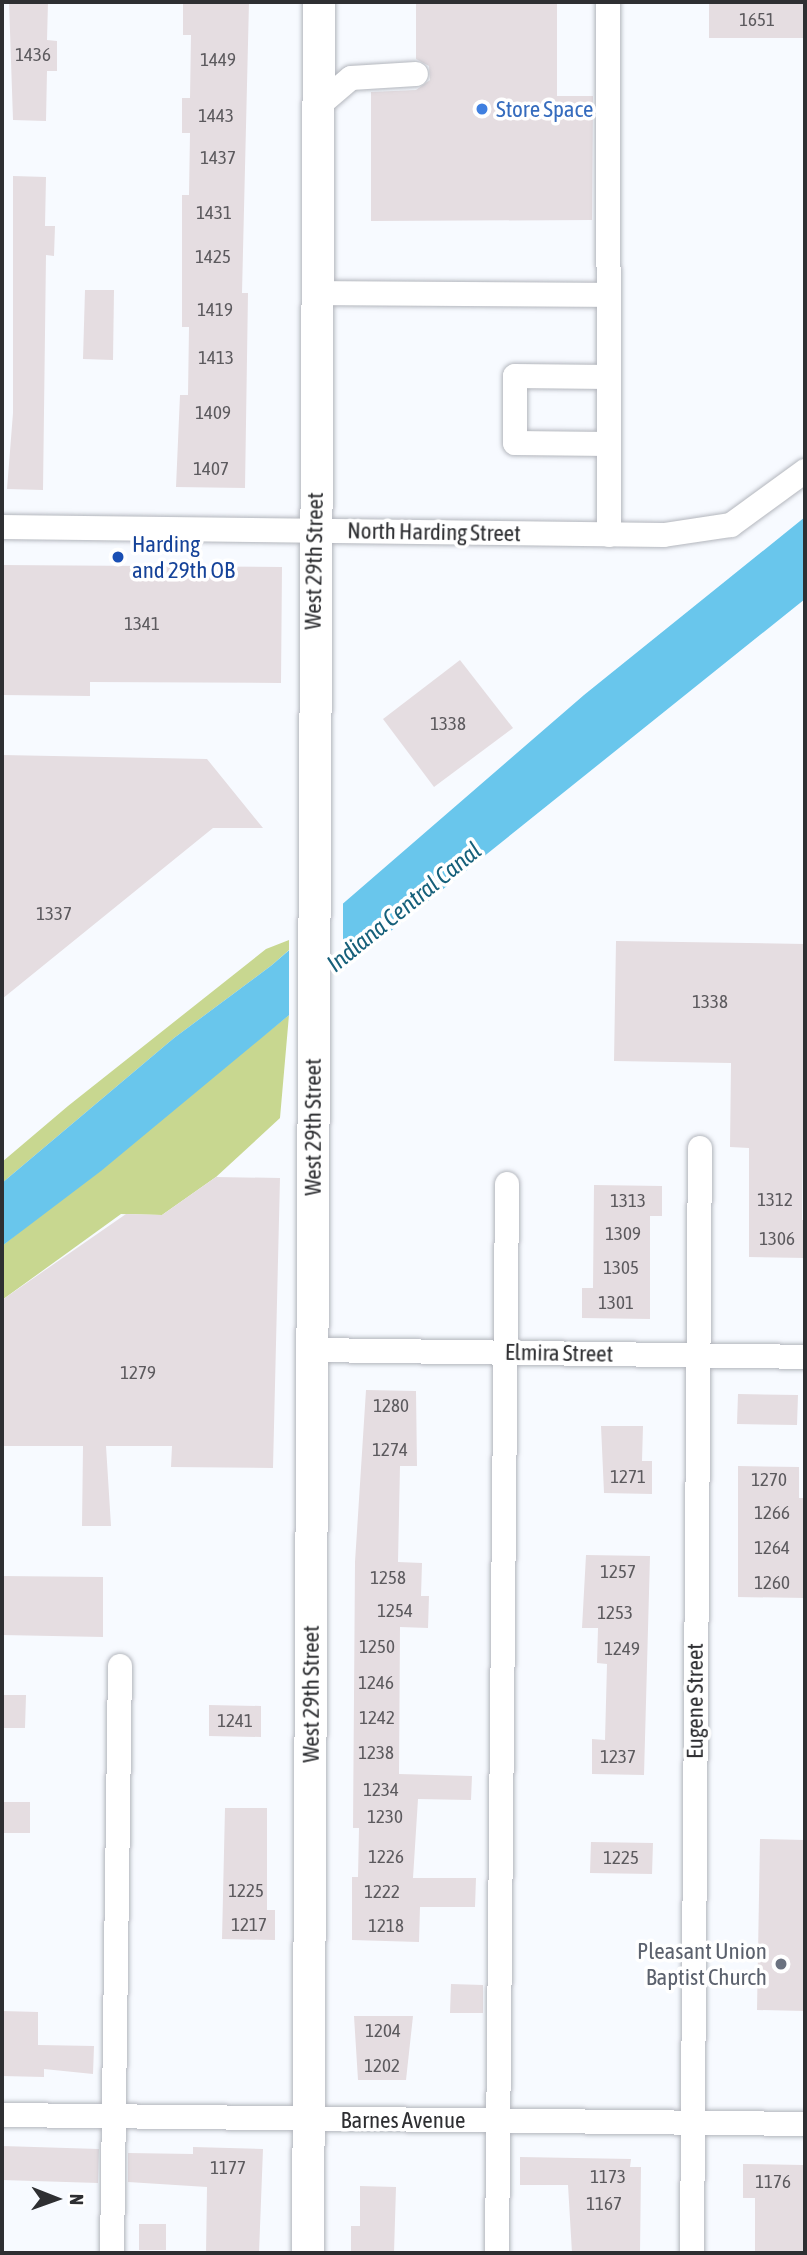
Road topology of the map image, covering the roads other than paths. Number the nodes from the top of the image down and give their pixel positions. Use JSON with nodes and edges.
{"nodes":[{"id":1,"x":319,"y":2,"type":"edge"},
{"id":2,"x":608,"y":2,"type":"edge"},
{"id":3,"x":416,"y":74,"type":"dead end"},
{"id":4,"x":318,"y":106,"type":"junction"},
{"id":5,"x":317,"y":293,"type":"junction"},
{"id":6,"x":609,"y":295,"type":"junction"},
{"id":7,"x":608,"y":377,"type":"junction"},
{"id":8,"x":608,"y":444,"type":"junction"},
{"id":9,"x":805,"y":471,"type":"edge"},
{"id":10,"x":2,"y":527,"type":"edge"},
{"id":11,"x":314,"y":529,"type":"junction"},
{"id":12,"x":609,"y":535,"type":"junction"},
{"id":13,"x":700,"y":1148,"type":"dead end"},
{"id":14,"x":507,"y":1184,"type":"dead end"},
{"id":15,"x":313,"y":1350,"type":"junction"},
{"id":16,"x":505,"y":1353,"type":"junction"},
{"id":17,"x":698,"y":1355,"type":"junction"},
{"id":18,"x":805,"y":1357,"type":"edge"},
{"id":19,"x":120,"y":1666,"type":"dead end"},
{"id":20,"x":2,"y":2115,"type":"edge"},
{"id":21,"x":113,"y":2117,"type":"junction"},
{"id":22,"x":308,"y":2120,"type":"junction"},
{"id":23,"x":497,"y":2121,"type":"junction"},
{"id":24,"x":692,"y":2122,"type":"junction"},
{"id":25,"x":805,"y":2124,"type":"edge"},
{"id":26,"x":113,"y":2253,"type":"edge"},
{"id":27,"x":308,"y":2253,"type":"edge"},
{"id":28,"x":497,"y":2253,"type":"edge"},
{"id":29,"x":692,"y":2253,"type":"edge"}],
"edges":[{"from":1,"to":4,"type":"main road","name":"West 29th Street"},
{"from":2,"to":6,"type":"street"},
{"from":3,"to":4,"type":"street"},
{"from":4,"to":5,"type":"main road","name":"West 29th Street"},
{"from":5,"to":6,"type":"street"},
{"from":5,"to":11,"type":"main road","name":"West 29th Street"},
{"from":6,"to":7,"type":"street"},
{"from":7,"to":8,"type":"street"},
{"from":7,"to":8,"type":"street"},
{"from":8,"to":12,"type":"street"},
{"from":9,"to":12,"type":"street","name":"North Harding Street"},
{"from":10,"to":11,"type":"street","name":"North Harding Street"},
{"from":11,"to":12,"type":"street","name":"North Harding Street"},
{"from":11,"to":15,"type":"main road","name":"West 29th Street"},
{"from":13,"to":17,"type":"street","name":"Eugene Street"},
{"from":14,"to":16,"type":"street"},
{"from":15,"to":16,"type":"street","name":"Elmira Street"},
{"from":15,"to":22,"type":"main road","name":"West 29th Street"},
{"from":16,"to":17,"type":"street","name":"Elmira Street"},
{"from":16,"to":23,"type":"street"},
{"from":17,"to":18,"type":"street","name":"Elmira Street"},
{"from":17,"to":24,"type":"street","name":"Eugene Street"},
{"from":19,"to":21,"type":"street"},
{"from":20,"to":21,"type":"street","name":"Barnes Avenue"},
{"from":21,"to":22,"type":"street","name":"Barnes Avenue"},
{"from":21,"to":26,"type":"street"},
{"from":22,"to":23,"type":"street","name":"Barnes Avenue"},
{"from":22,"to":27,"type":"main road","name":"West 29th Street"},
{"from":23,"to":24,"type":"street","name":"Barnes Avenue"},
{"from":23,"to":28,"type":"street"},
{"from":24,"to":25,"type":"street","name":"Barnes Avenue"},
{"from":24,"to":29,"type":"street","name":"Eugene Street"}]}
